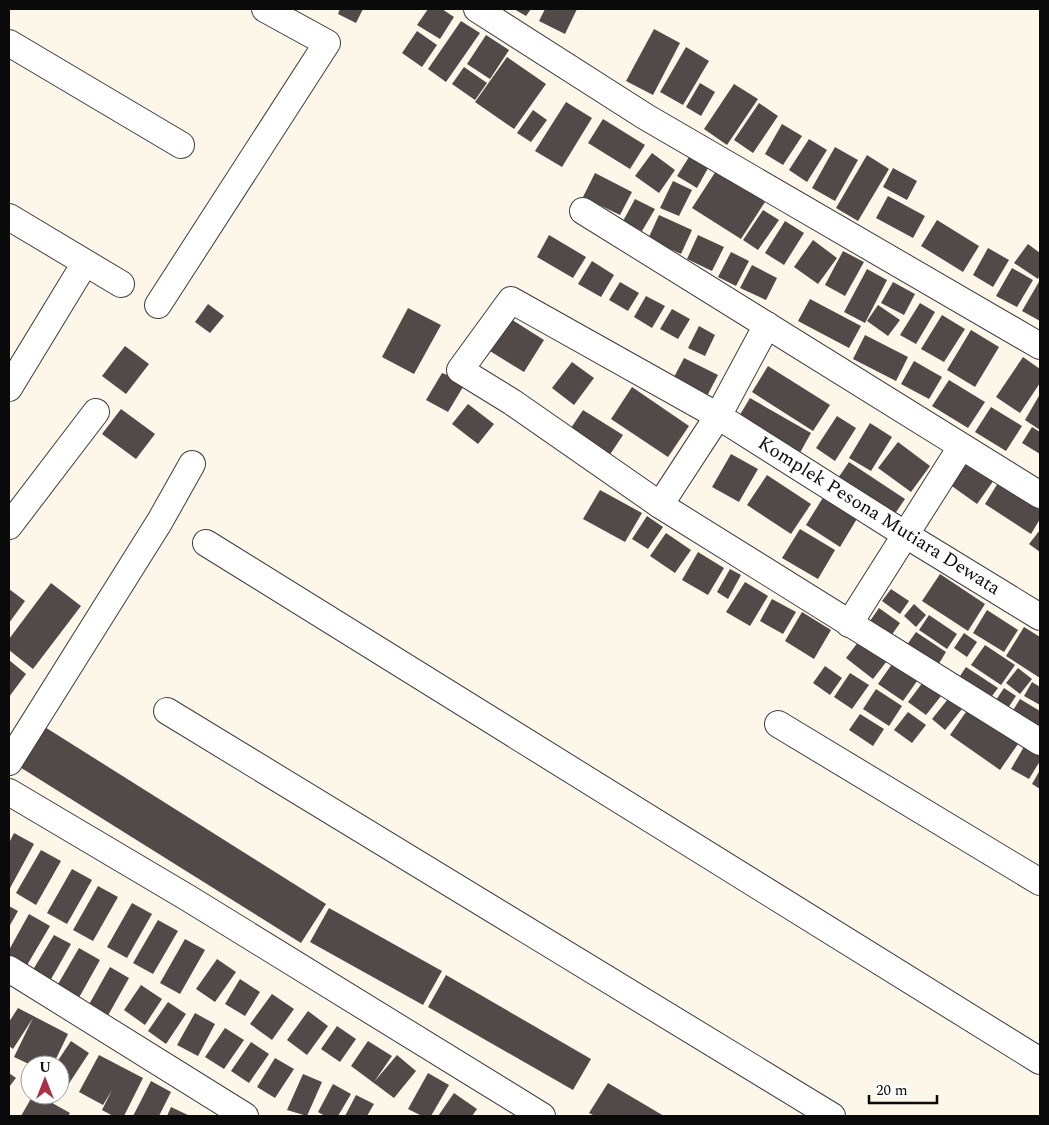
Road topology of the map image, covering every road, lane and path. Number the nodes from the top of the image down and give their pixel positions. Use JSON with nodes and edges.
{"nodes":[{"id":1,"x":265,"y":9,"type":"edge"},
{"id":2,"x":477,"y":9,"type":"edge"},
{"id":3,"x":9,"y":43,"type":"edge"},
{"id":4,"x":181,"y":145,"type":"dead end"},
{"id":5,"x":583,"y":211,"type":"dead end"},
{"id":6,"x":9,"y":217,"type":"edge"},
{"id":7,"x":85,"y":263,"type":"junction"},
{"id":8,"x":121,"y":284,"type":"dead end"},
{"id":9,"x":158,"y":305,"type":"dead end"},
{"id":10,"x":767,"y":325,"type":"junction"},
{"id":11,"x":1040,"y":346,"type":"edge"},
{"id":12,"x":9,"y":388,"type":"edge"},
{"id":13,"x":96,"y":412,"type":"dead end"},
{"id":14,"x":718,"y":416,"type":"junction"},
{"id":15,"x":962,"y":447,"type":"junction"},
{"id":16,"x":192,"y":464,"type":"dead end"},
{"id":17,"x":1040,"y":495,"type":"edge"},
{"id":18,"x":660,"y":506,"type":"junction"},
{"id":19,"x":9,"y":526,"type":"edge"},
{"id":20,"x":906,"y":536,"type":"junction"},
{"id":21,"x":206,"y":543,"type":"dead end"},
{"id":22,"x":1040,"y":617,"type":"edge"},
{"id":23,"x":849,"y":624,"type":"junction"},
{"id":24,"x":167,"y":711,"type":"dead end"},
{"id":25,"x":778,"y":724,"type":"dead end"},
{"id":26,"x":1040,"y":742,"type":"edge"},
{"id":27,"x":9,"y":762,"type":"edge"},
{"id":28,"x":11,"y":798,"type":"edge"},
{"id":29,"x":1040,"y":882,"type":"edge"},
{"id":30,"x":9,"y":969,"type":"edge"},
{"id":31,"x":1040,"y":1060,"type":"edge"},
{"id":32,"x":245,"y":1116,"type":"edge"},
{"id":33,"x":542,"y":1116,"type":"edge"},
{"id":34,"x":832,"y":1116,"type":"edge"}],
"edges":[{"from":1,"to":9,"type":"street"},
{"from":2,"to":11,"type":"street"},
{"from":3,"to":4,"type":"street"},
{"from":5,"to":10,"type":"street"},
{"from":6,"to":7,"type":"street"},
{"from":7,"to":8,"type":"street"},
{"from":7,"to":12,"type":"street"},
{"from":10,"to":14,"type":"street"},
{"from":10,"to":15,"type":"street"},
{"from":13,"to":19,"type":"street"},
{"from":14,"to":18,"type":"street"},
{"from":14,"to":18,"type":"street","name":"Komplek Pesona Mutiara Dewata"},
{"from":14,"to":20,"type":"street","name":"Komplek Pesona Mutiara Dewata"},
{"from":15,"to":17,"type":"street"},
{"from":15,"to":20,"type":"street"},
{"from":16,"to":27,"type":"street"},
{"from":18,"to":23,"type":"street"},
{"from":20,"to":22,"type":"street","name":"Komplek Pesona Mutiara Dewata"},
{"from":20,"to":23,"type":"street"},
{"from":21,"to":31,"type":"street"},
{"from":23,"to":26,"type":"street"},
{"from":24,"to":34,"type":"street"},
{"from":25,"to":29,"type":"street"},
{"from":28,"to":33,"type":"street"},
{"from":30,"to":32,"type":"street"}]}
